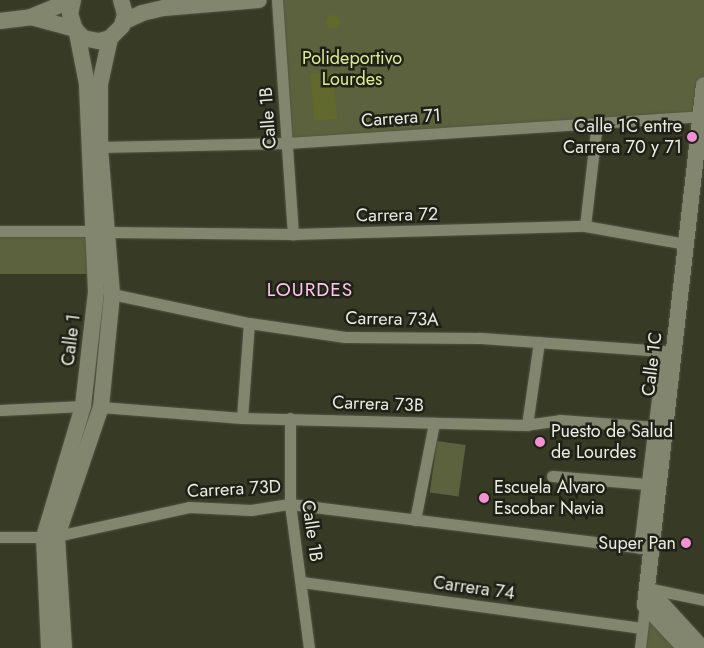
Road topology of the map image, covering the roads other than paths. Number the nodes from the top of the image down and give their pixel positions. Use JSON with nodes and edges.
{"nodes":[{"id":1,"x":73,"y":0,"type":"edge"},
{"id":2,"x":120,"y":0,"type":"edge"},
{"id":3,"x":259,"y":0,"type":"edge"},
{"id":4,"x":277,"y":0,"type":"edge"},
{"id":5,"x":31,"y":16,"type":"junction"},
{"id":6,"x":0,"y":21,"type":"edge"},
{"id":7,"x":123,"y":22,"type":"junction"},
{"id":8,"x":76,"y":31,"type":"junction"},
{"id":9,"x":110,"y":38,"type":"junction"},
{"id":10,"x":704,"y":85,"type":"edge"},
{"id":11,"x":702,"y":116,"type":"edge"},
{"id":12,"x":597,"y":122,"type":"junction"},
{"id":13,"x":287,"y":143,"type":"junction"},
{"id":14,"x":100,"y":147,"type":"junction"},
{"id":15,"x":585,"y":226,"type":"junction"},
{"id":16,"x":0,"y":231,"type":"edge"},
{"id":17,"x":100,"y":231,"type":"junction"},
{"id":18,"x":293,"y":234,"type":"junction"},
{"id":19,"x":686,"y":244,"type":"junction"},
{"id":20,"x":112,"y":294,"type":"junction"},
{"id":21,"x":249,"y":323,"type":"junction"},
{"id":22,"x":539,"y":342,"type":"junction"},
{"id":23,"x":668,"y":351,"type":"junction"},
{"id":24,"x":83,"y":406,"type":"junction"},
{"id":25,"x":101,"y":407,"type":"junction"},
{"id":26,"x":0,"y":410,"type":"edge"},
{"id":27,"x":242,"y":418,"type":"junction"},
{"id":28,"x":290,"y":418,"type":"junction"},
{"id":29,"x":434,"y":424,"type":"junction"},
{"id":30,"x":527,"y":425,"type":"junction"},
{"id":31,"x":655,"y":427,"type":"junction"},
{"id":32,"x":552,"y":476,"type":"dead end"},
{"id":33,"x":647,"y":484,"type":"junction"},
{"id":34,"x":290,"y":504,"type":"junction"},
{"id":35,"x":416,"y":520,"type":"junction"},
{"id":36,"x":50,"y":536,"type":"junction"},
{"id":37,"x":0,"y":537,"type":"edge"},
{"id":38,"x":645,"y":548,"type":"junction"},
{"id":39,"x":302,"y":582,"type":"junction"},
{"id":40,"x":647,"y":588,"type":"junction"},
{"id":41,"x":704,"y":600,"type":"edge"},
{"id":42,"x":645,"y":605,"type":"junction"},
{"id":43,"x":642,"y":628,"type":"junction"},
{"id":44,"x":49,"y":648,"type":"edge"},
{"id":45,"x":64,"y":648,"type":"edge"},
{"id":46,"x":309,"y":648,"type":"edge"},
{"id":47,"x":640,"y":648,"type":"edge"},
{"id":48,"x":685,"y":648,"type":"edge"},
{"id":49,"x":702,"y":648,"type":"edge"}],
"edges":[{"from":1,"to":5,"type":"street"},
{"from":1,"to":8,"type":"street","name":"Calle 1"},
{"from":2,"to":7,"type":"street"},
{"from":3,"to":7,"type":"street"},
{"from":4,"to":13,"type":"street","name":"Calle 1B"},
{"from":5,"to":6,"type":"street"},
{"from":5,"to":8,"type":"street"},
{"from":7,"to":9,"type":"street"},
{"from":8,"to":9,"type":"street"},
{"from":8,"to":17,"type":"street","name":"Calle 1"},
{"from":9,"to":14,"type":"street","name":"Calle 1"},
{"from":10,"to":11,"type":"street","name":"Calle 1C"},
{"from":11,"to":12,"type":"street","name":"Carrera 71"},
{"from":11,"to":19,"type":"street","name":"Calle 1C"},
{"from":12,"to":13,"type":"street","name":"Carrera 71"},
{"from":12,"to":15,"type":"street"},
{"from":13,"to":14,"type":"street","name":"Carrera 71"},
{"from":13,"to":18,"type":"street","name":"Calle 1B"},
{"from":14,"to":17,"type":"street","name":"Calle 1"},
{"from":15,"to":18,"type":"street","name":"Carrera 72"},
{"from":15,"to":19,"type":"street","name":"Carrera 72"},
{"from":16,"to":17,"type":"street","name":"Carrera 72"},
{"from":17,"to":18,"type":"street","name":"Carrera 72"},
{"from":17,"to":20,"type":"street","name":"Calle 1"},
{"from":17,"to":24,"type":"street","name":"Calle 1"},
{"from":19,"to":23,"type":"street","name":"Calle 1C"},
{"from":20,"to":21,"type":"street","name":"Carrera 73A"},
{"from":20,"to":25,"type":"street","name":"Calle 1"},
{"from":21,"to":22,"type":"street","name":"Carrera 73A"},
{"from":21,"to":27,"type":"street"},
{"from":22,"to":23,"type":"street","name":"Carrera 73A"},
{"from":22,"to":30,"type":"street"},
{"from":23,"to":31,"type":"street"},
{"from":23,"to":38,"type":"street","name":"Calle 1C"},
{"from":24,"to":26,"type":"street"},
{"from":24,"to":36,"type":"street","name":"Calle 1"},
{"from":25,"to":27,"type":"street","name":"Carrera 73B"},
{"from":25,"to":36,"type":"street","name":"Calle 1"},
{"from":27,"to":28,"type":"street","name":"Carrera 73B"},
{"from":28,"to":29,"type":"street","name":"Carrera 73B"},
{"from":28,"to":34,"type":"street","name":"Calle 1B"},
{"from":29,"to":30,"type":"street","name":"Carrera 73B"},
{"from":29,"to":35,"type":"street"},
{"from":30,"to":31,"type":"street","name":"Carrera 73B"},
{"from":31,"to":33,"type":"street"},
{"from":32,"to":33,"type":"street"},
{"from":33,"to":38,"type":"street"},
{"from":34,"to":35,"type":"street","name":"Carrera 73D"},
{"from":34,"to":36,"type":"street","name":"Carrera 73D"},
{"from":34,"to":39,"type":"street","name":"Calle 1B"},
{"from":35,"to":38,"type":"street","name":"Carrera 73D"},
{"from":36,"to":37,"type":"street","name":"Carrera 73D"},
{"from":36,"to":44,"type":"street","name":"Calle 1"},
{"from":36,"to":45,"type":"street","name":"Calle 1"},
{"from":38,"to":40,"type":"street","name":"Calle 1C"},
{"from":39,"to":43,"type":"street","name":"Carrera 74"},
{"from":39,"to":46,"type":"street","name":"Calle 1B"},
{"from":40,"to":41,"type":"street"},
{"from":40,"to":42,"type":"street","name":"Calle 1C"},
{"from":40,"to":49,"type":"street"},
{"from":42,"to":43,"type":"street","name":"Calle 1C"},
{"from":42,"to":48,"type":"street"},
{"from":43,"to":47,"type":"street","name":"Calle 1C"}]}
